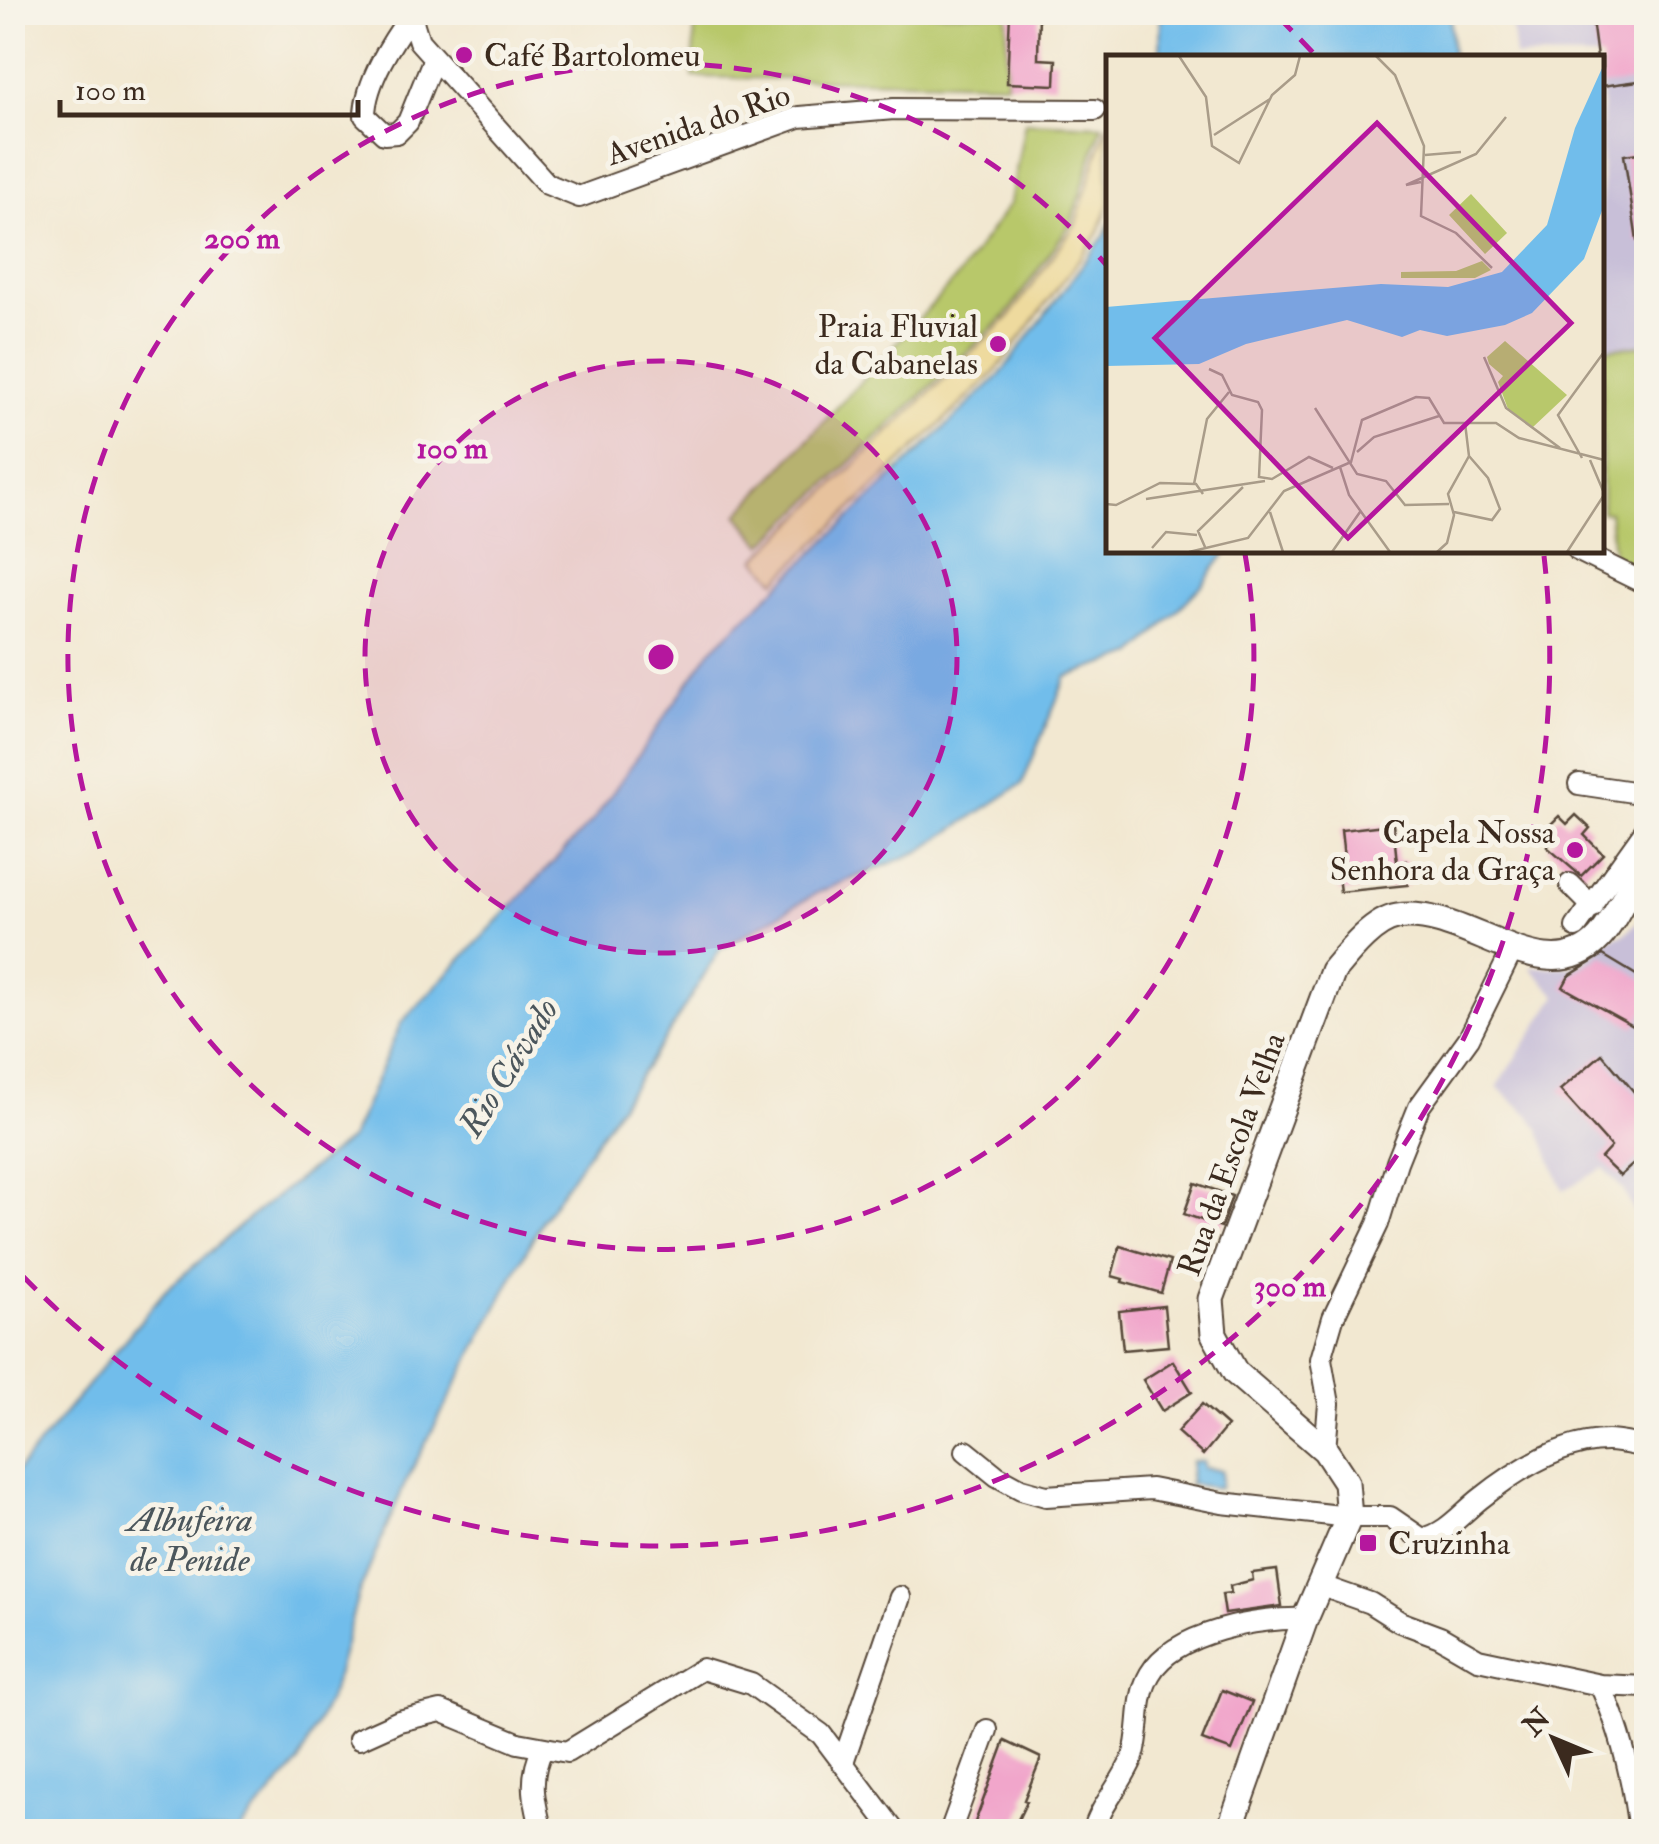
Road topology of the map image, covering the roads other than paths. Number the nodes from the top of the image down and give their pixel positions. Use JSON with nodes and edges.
{"nodes":[{"id":1,"x":411,"y":13,"type":"edge"},
{"id":2,"x":434,"y":58,"type":"junction"},
{"id":3,"x":1094,"y":110,"type":"dead end"},
{"id":4,"x":1581,"y":552,"type":"edge"},
{"id":5,"x":1646,"y":584,"type":"edge"},
{"id":6,"x":1579,"y":784,"type":"dead end"},
{"id":7,"x":1646,"y":794,"type":"edge"},
{"id":8,"x":1646,"y":829,"type":"edge"},
{"id":9,"x":1646,"y":859,"type":"edge"},
{"id":10,"x":1570,"y":884,"type":"dead end"},
{"id":11,"x":1593,"y":907,"type":"junction"},
{"id":12,"x":1576,"y":927,"type":"dead end"},
{"id":13,"x":1513,"y":949,"type":"junction"},
{"id":14,"x":1646,"y":1447,"type":"edge"},
{"id":15,"x":1325,"y":1450,"type":"junction"},
{"id":16,"x":966,"y":1451,"type":"dead end"},
{"id":17,"x":1348,"y":1517,"type":"junction"},
{"id":18,"x":1319,"y":1585,"type":"junction"},
{"id":19,"x":900,"y":1596,"type":"dead end"},
{"id":20,"x":1306,"y":1620,"type":"junction"},
{"id":21,"x":1600,"y":1685,"type":"junction"},
{"id":22,"x":1646,"y":1687,"type":"edge"},
{"id":23,"x":987,"y":1730,"type":"dead end"},
{"id":24,"x":360,"y":1739,"type":"dead end"},
{"id":25,"x":544,"y":1748,"type":"junction"},
{"id":26,"x":843,"y":1762,"type":"junction"},
{"id":27,"x":542,"y":1832,"type":"edge"},
{"id":28,"x":895,"y":1832,"type":"edge"},
{"id":29,"x":950,"y":1832,"type":"edge"},
{"id":30,"x":1093,"y":1832,"type":"edge"},
{"id":31,"x":1229,"y":1832,"type":"edge"},
{"id":32,"x":1639,"y":1832,"type":"edge"}],
"edges":[{"from":1,"to":2,"type":"street","name":"Avenida do Rio"},
{"from":1,"to":2,"type":"street"},
{"from":2,"to":3,"type":"street","name":"Avenida do Rio"},
{"from":4,"to":5,"type":"street"},
{"from":6,"to":7,"type":"street"},
{"from":8,"to":11,"type":"street"},
{"from":9,"to":13,"type":"main road","name":"Rua da Escola Velha"},
{"from":10,"to":11,"type":"street"},
{"from":11,"to":12,"type":"street"},
{"from":13,"to":15,"type":"street"},
{"from":13,"to":15,"type":"main road","name":"Rua da Escola Velha"},
{"from":14,"to":17,"type":"street"},
{"from":15,"to":17,"type":"main road","name":"Rua da Escola Velha"},
{"from":16,"to":17,"type":"street"},
{"from":17,"to":18,"type":"main road"},
{"from":18,"to":20,"type":"main road"},
{"from":18,"to":21,"type":"street"},
{"from":19,"to":26,"type":"street"},
{"from":20,"to":30,"type":"street"},
{"from":20,"to":31,"type":"main road"},
{"from":21,"to":22,"type":"street"},
{"from":21,"to":32,"type":"street"},
{"from":23,"to":29,"type":"street"},
{"from":24,"to":25,"type":"street"},
{"from":25,"to":26,"type":"street"},
{"from":25,"to":27,"type":"street"},
{"from":26,"to":28,"type":"street"}]}
